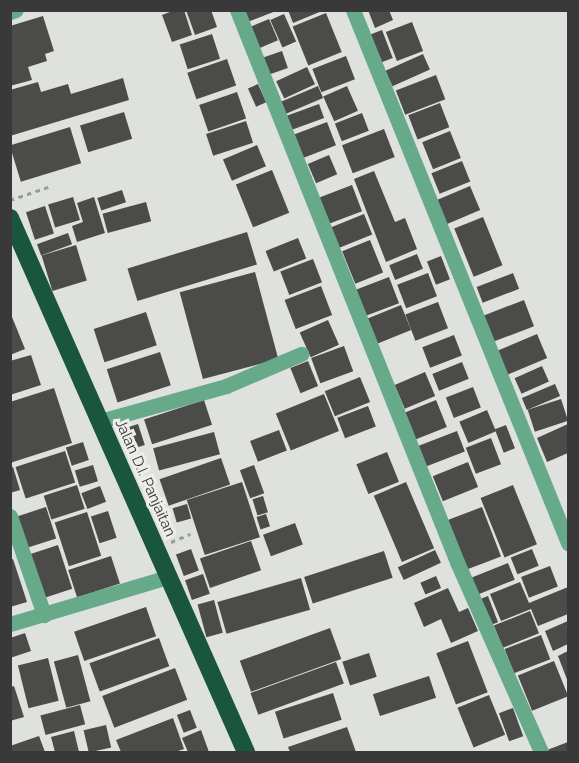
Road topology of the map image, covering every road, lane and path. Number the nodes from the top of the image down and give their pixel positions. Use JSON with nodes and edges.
{"nodes":[{"id":1,"x":16,"y":10,"type":"edge"},
{"id":2,"x":237,"y":10,"type":"edge"},
{"id":3,"x":353,"y":10,"type":"edge"},
{"id":4,"x":10,"y":12,"type":"edge"},
{"id":5,"x":51,"y":186,"type":"dead end"},
{"id":6,"x":10,"y":200,"type":"edge"},
{"id":7,"x":10,"y":218,"type":"edge"},
{"id":8,"x":301,"y":354,"type":"dead end"},
{"id":9,"x":100,"y":421,"type":"junction"},
{"id":10,"x":10,"y":516,"type":"edge"},
{"id":11,"x":568,"y":543,"type":"edge"},
{"id":12,"x":168,"y":577,"type":"junction"},
{"id":13,"x":44,"y":615,"type":"junction"},
{"id":14,"x":10,"y":624,"type":"edge"},
{"id":15,"x":246,"y":753,"type":"edge"},
{"id":16,"x":541,"y":753,"type":"edge"}],
"edges":[{"from":1,"to":4,"type":"street"},
{"from":2,"to":16,"type":"street"},
{"from":3,"to":11,"type":"street"},
{"from":5,"to":6,"type":"path"},
{"from":7,"to":9,"type":"highway","name":"Jalan D.I. Panjaitan"},
{"from":8,"to":9,"type":"street"},
{"from":9,"to":12,"type":"highway","name":"Jalan D.I. Panjaitan"},
{"from":10,"to":13,"type":"street"},
{"from":12,"to":13,"type":"street"},
{"from":12,"to":15,"type":"highway","name":"Jalan D.I. Panjaitan"},
{"from":13,"to":14,"type":"street"}]}
